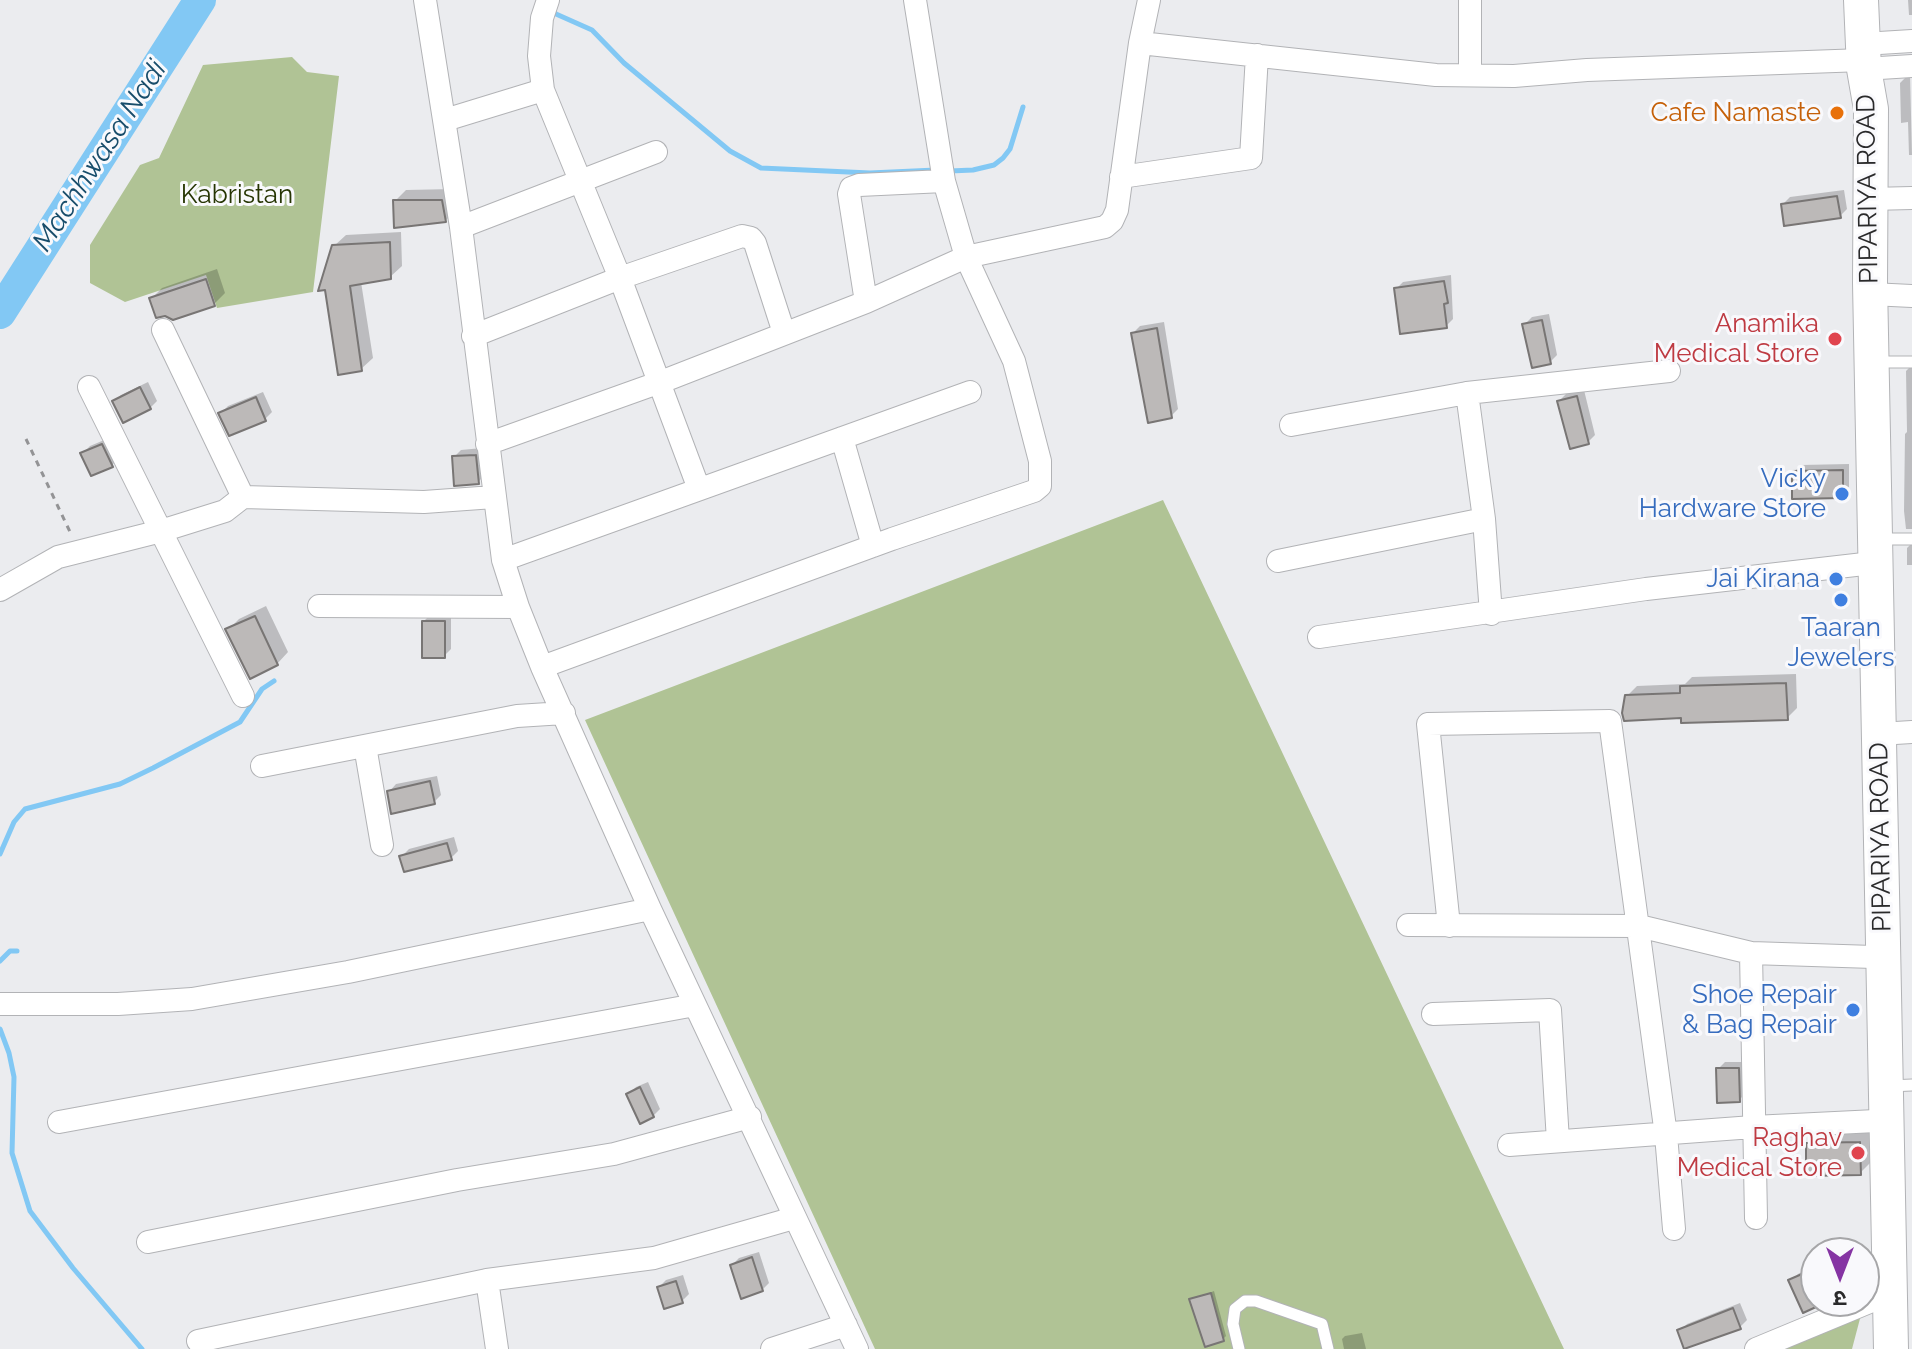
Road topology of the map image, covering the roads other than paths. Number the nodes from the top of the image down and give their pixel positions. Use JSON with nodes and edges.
{"nodes":[{"id":1,"x":425,"y":0,"type":"edge"},
{"id":2,"x":915,"y":0,"type":"edge"},
{"id":3,"x":1149,"y":0,"type":"edge"},
{"id":4,"x":1470,"y":0,"type":"edge"},
{"id":5,"x":1861,"y":0,"type":"edge"},
{"id":6,"x":546,"y":6,"type":"edge"},
{"id":7,"x":1912,"y":41,"type":"edge"},
{"id":8,"x":1140,"y":43,"type":"junction"},
{"id":9,"x":1257,"y":55,"type":"junction"},
{"id":10,"x":1880,"y":58,"type":"edge"},
{"id":11,"x":1470,"y":75,"type":"junction"},
{"id":12,"x":543,"y":90,"type":"junction"},
{"id":13,"x":445,"y":120,"type":"junction"},
{"id":14,"x":656,"y":152,"type":"dead end"},
{"id":15,"x":943,"y":174,"type":"junction"},
{"id":16,"x":1121,"y":177,"type":"junction"},
{"id":17,"x":581,"y":181,"type":"junction"},
{"id":18,"x":1912,"y":198,"type":"edge"},
{"id":19,"x":1870,"y":199,"type":"junction"},
{"id":20,"x":461,"y":227,"type":"junction"},
{"id":21,"x":966,"y":257,"type":"junction"},
{"id":22,"x":620,"y":278,"type":"junction"},
{"id":23,"x":1871,"y":294,"type":"junction"},
{"id":24,"x":1912,"y":296,"type":"edge"},
{"id":25,"x":866,"y":302,"type":"junction"},
{"id":26,"x":163,"y":330,"type":"dead end"},
{"id":27,"x":784,"y":333,"type":"junction"},
{"id":28,"x":473,"y":336,"type":"junction"},
{"id":29,"x":1872,"y":361,"type":"junction"},
{"id":30,"x":1912,"y":362,"type":"edge"},
{"id":31,"x":1669,"y":371,"type":"dead end"},
{"id":32,"x":659,"y":382,"type":"junction"},
{"id":33,"x":89,"y":387,"type":"dead end"},
{"id":34,"x":970,"y":392,"type":"dead end"},
{"id":35,"x":1467,"y":393,"type":"junction"},
{"id":36,"x":1291,"y":425,"type":"dead end"},
{"id":37,"x":842,"y":438,"type":"junction"},
{"id":38,"x":487,"y":444,"type":"junction"},
{"id":39,"x":699,"y":489,"type":"junction"},
{"id":40,"x":243,"y":497,"type":"junction"},
{"id":41,"x":494,"y":497,"type":"junction"},
{"id":42,"x":1484,"y":519,"type":"junction"},
{"id":43,"x":161,"y":531,"type":"junction"},
{"id":44,"x":1912,"y":539,"type":"edge"},
{"id":45,"x":873,"y":546,"type":"junction"},
{"id":46,"x":1870,"y":552,"type":"junction"},
{"id":47,"x":503,"y":560,"type":"junction"},
{"id":48,"x":1278,"y":561,"type":"dead end"},
{"id":49,"x":0,"y":590,"type":"edge"},
{"id":50,"x":319,"y":606,"type":"dead end"},
{"id":51,"x":518,"y":607,"type":"junction"},
{"id":52,"x":1491,"y":614,"type":"junction"},
{"id":53,"x":1319,"y":637,"type":"dead end"},
{"id":54,"x":542,"y":667,"type":"junction"},
{"id":55,"x":243,"y":696,"type":"dead end"},
{"id":56,"x":564,"y":713,"type":"junction"},
{"id":57,"x":1896,"y":733,"type":"edge"},
{"id":58,"x":365,"y":746,"type":"junction"},
{"id":59,"x":262,"y":766,"type":"dead end"},
{"id":60,"x":382,"y":845,"type":"dead end"},
{"id":61,"x":650,"y":909,"type":"junction"},
{"id":62,"x":1408,"y":925,"type":"dead end"},
{"id":63,"x":1449,"y":926,"type":"junction"},
{"id":64,"x":1639,"y":926,"type":"junction"},
{"id":65,"x":1751,"y":953,"type":"junction"},
{"id":66,"x":1873,"y":957,"type":"junction"},
{"id":67,"x":0,"y":1004,"type":"edge"},
{"id":68,"x":695,"y":1005,"type":"junction"},
{"id":69,"x":1433,"y":1014,"type":"dead end"},
{"id":70,"x":1899,"y":1086,"type":"edge"},
{"id":71,"x":750,"y":1117,"type":"junction"},
{"id":72,"x":1876,"y":1121,"type":"junction"},
{"id":73,"x":59,"y":1122,"type":"dead end"},
{"id":74,"x":1753,"y":1127,"type":"junction"},
{"id":75,"x":1666,"y":1135,"type":"junction"},
{"id":76,"x":1558,"y":1141,"type":"junction"},
{"id":77,"x":1509,"y":1145,"type":"dead end"},
{"id":78,"x":794,"y":1218,"type":"junction"},
{"id":79,"x":1756,"y":1218,"type":"dead end"},
{"id":80,"x":1674,"y":1229,"type":"dead end"},
{"id":81,"x":148,"y":1242,"type":"dead end"},
{"id":82,"x":487,"y":1280,"type":"junction"},
{"id":83,"x":846,"y":1325,"type":"junction"},
{"id":84,"x":1888,"y":1326,"type":"edge"},
{"id":85,"x":198,"y":1341,"type":"dead end"},
{"id":86,"x":497,"y":1349,"type":"edge"},
{"id":87,"x":772,"y":1349,"type":"edge"},
{"id":88,"x":857,"y":1349,"type":"edge"},
{"id":89,"x":1239,"y":1349,"type":"edge"},
{"id":90,"x":1328,"y":1349,"type":"edge"},
{"id":91,"x":1756,"y":1349,"type":"edge"}],
"edges":[{"from":1,"to":13,"type":"street"},
{"from":2,"to":15,"type":"street"},
{"from":3,"to":8,"type":"street"},
{"from":4,"to":11,"type":"street"},
{"from":5,"to":10,"type":"main road"},
{"from":6,"to":12,"type":"street"},
{"from":7,"to":10,"type":"street"},
{"from":8,"to":9,"type":"street"},
{"from":8,"to":16,"type":"street"},
{"from":9,"to":11,"type":"street"},
{"from":9,"to":16,"type":"street"},
{"from":10,"to":11,"type":"street"},
{"from":10,"to":19,"type":"main road","name":"PIPARIYA ROAD"},
{"from":10,"to":46,"type":"main road","name":"PIPARIYA ROAD"},
{"from":12,"to":13,"type":"street"},
{"from":12,"to":17,"type":"street"},
{"from":13,"to":20,"type":"street"},
{"from":14,"to":17,"type":"street"},
{"from":15,"to":21,"type":"street"},
{"from":15,"to":25,"type":"street"},
{"from":16,"to":21,"type":"street"},
{"from":17,"to":20,"type":"street"},
{"from":17,"to":22,"type":"street"},
{"from":18,"to":19,"type":"street"},
{"from":19,"to":23,"type":"main road","name":"PIPARIYA ROAD"},
{"from":20,"to":28,"type":"street"},
{"from":21,"to":25,"type":"street"},
{"from":21,"to":45,"type":"street"},
{"from":22,"to":27,"type":"street"},
{"from":22,"to":28,"type":"street"},
{"from":22,"to":32,"type":"street"},
{"from":23,"to":24,"type":"street"},
{"from":23,"to":29,"type":"main road","name":"PIPARIYA ROAD"},
{"from":25,"to":27,"type":"street"},
{"from":26,"to":40,"type":"street"},
{"from":27,"to":32,"type":"street"},
{"from":28,"to":38,"type":"street"},
{"from":29,"to":30,"type":"lane"},
{"from":29,"to":46,"type":"main road","name":"PIPARIYA ROAD"},
{"from":31,"to":35,"type":"street"},
{"from":32,"to":38,"type":"street"},
{"from":32,"to":39,"type":"street"},
{"from":33,"to":43,"type":"street"},
{"from":34,"to":37,"type":"street"},
{"from":35,"to":36,"type":"street"},
{"from":35,"to":42,"type":"street"},
{"from":37,"to":39,"type":"street"},
{"from":37,"to":45,"type":"street"},
{"from":38,"to":41,"type":"street"},
{"from":39,"to":47,"type":"street"},
{"from":40,"to":41,"type":"street"},
{"from":40,"to":43,"type":"street"},
{"from":41,"to":47,"type":"street"},
{"from":42,"to":48,"type":"street"},
{"from":42,"to":52,"type":"street"},
{"from":43,"to":49,"type":"street"},
{"from":43,"to":55,"type":"street"},
{"from":44,"to":46,"type":"lane"},
{"from":45,"to":54,"type":"street"},
{"from":46,"to":52,"type":"street"},
{"from":46,"to":57,"type":"main road","name":"PIPARIYA ROAD"},
{"from":46,"to":66,"type":"main road","name":"PIPARIYA ROAD"},
{"from":47,"to":51,"type":"street"},
{"from":50,"to":51,"type":"street"},
{"from":51,"to":54,"type":"street"},
{"from":52,"to":53,"type":"street"},
{"from":54,"to":56,"type":"street"},
{"from":56,"to":58,"type":"street"},
{"from":56,"to":61,"type":"street"},
{"from":57,"to":70,"type":"main road","name":"PIPARIYA ROAD"},
{"from":58,"to":59,"type":"street"},
{"from":58,"to":60,"type":"street"},
{"from":61,"to":67,"type":"street"},
{"from":61,"to":68,"type":"street"},
{"from":62,"to":63,"type":"street"},
{"from":63,"to":64,"type":"street"},
{"from":63,"to":64,"type":"street"},
{"from":64,"to":65,"type":"street"},
{"from":64,"to":75,"type":"street"},
{"from":65,"to":66,"type":"street"},
{"from":65,"to":74,"type":"street"},
{"from":66,"to":72,"type":"main road","name":"PIPARIYA ROAD"},
{"from":68,"to":71,"type":"street"},
{"from":68,"to":73,"type":"street"},
{"from":69,"to":76,"type":"street"},
{"from":70,"to":84,"type":"main road","name":"PIPARIYA ROAD"},
{"from":71,"to":78,"type":"street"},
{"from":71,"to":81,"type":"street"},
{"from":72,"to":74,"type":"street"},
{"from":72,"to":84,"type":"main road","name":"PIPARIYA ROAD"},
{"from":74,"to":75,"type":"street"},
{"from":74,"to":79,"type":"street"},
{"from":75,"to":76,"type":"street"},
{"from":75,"to":80,"type":"street"},
{"from":76,"to":77,"type":"street"},
{"from":78,"to":82,"type":"street"},
{"from":78,"to":83,"type":"street"},
{"from":82,"to":85,"type":"street"},
{"from":82,"to":86,"type":"street"},
{"from":83,"to":87,"type":"street"},
{"from":83,"to":88,"type":"street"},
{"from":84,"to":91,"type":"street"},
{"from":89,"to":90,"type":"lane"}]}
